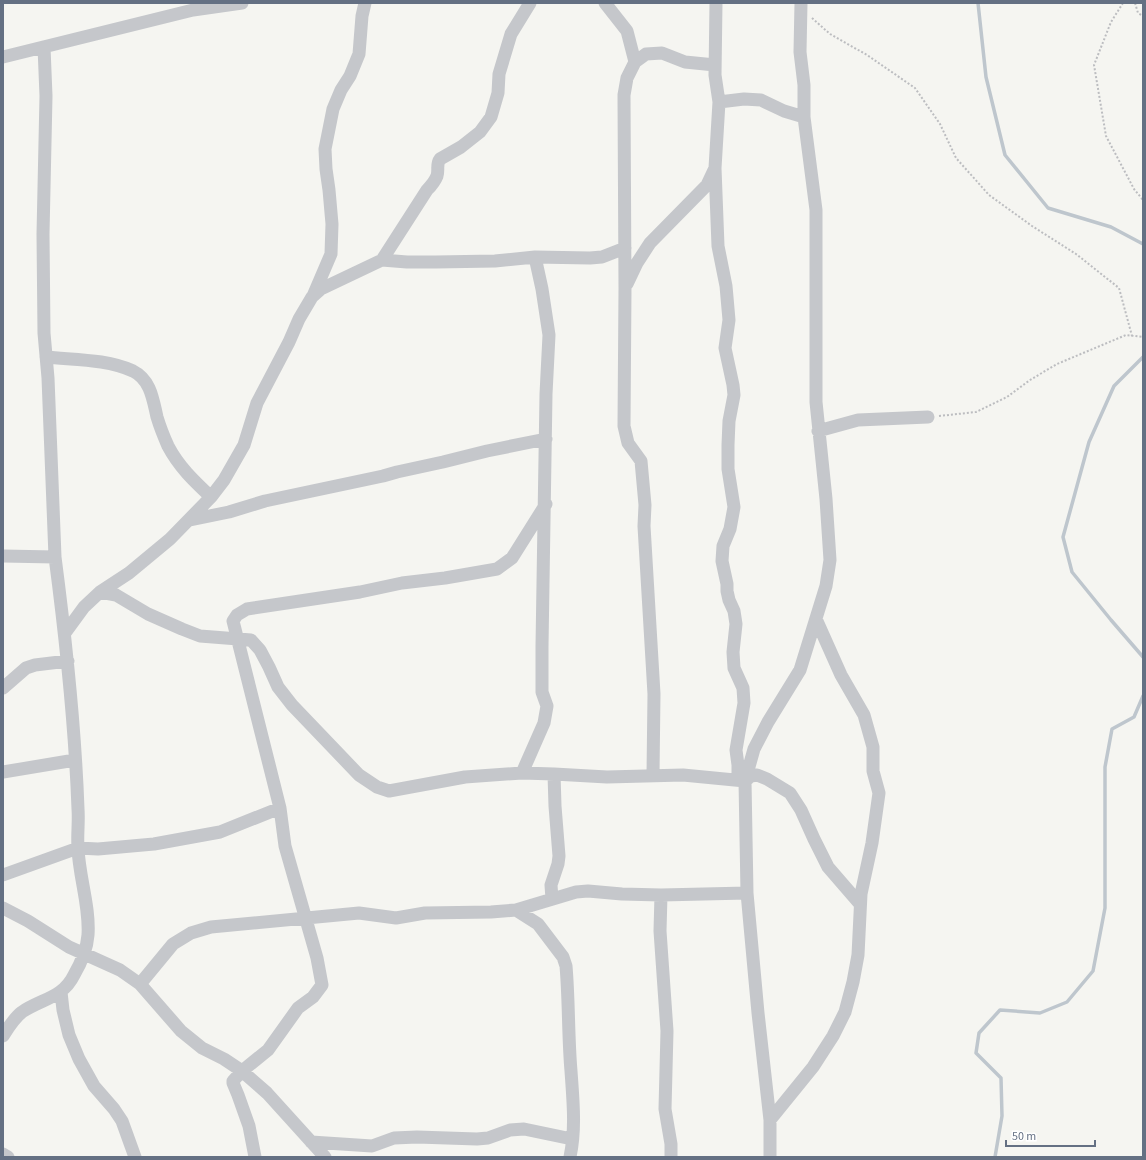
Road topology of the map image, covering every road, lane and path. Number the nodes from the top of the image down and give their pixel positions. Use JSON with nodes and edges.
{"nodes":[{"id":1,"x":242,"y":3,"type":"edge"},
{"id":2,"x":365,"y":3,"type":"edge"},
{"id":3,"x":530,"y":3,"type":"edge"},
{"id":4,"x":605,"y":3,"type":"edge"},
{"id":5,"x":716,"y":3,"type":"edge"},
{"id":6,"x":1123,"y":3,"type":"edge"},
{"id":7,"x":1135,"y":3,"type":"edge"},
{"id":8,"x":801,"y":5,"type":"edge"},
{"id":9,"x":1143,"y":16,"type":"edge"},
{"id":10,"x":44,"y":47,"type":"junction"},
{"id":11,"x":3,"y":57,"type":"edge"},
{"id":12,"x":635,"y":62,"type":"junction"},
{"id":13,"x":715,"y":65,"type":"junction"},
{"id":14,"x":719,"y":102,"type":"junction"},
{"id":15,"x":804,"y":117,"type":"junction"},
{"id":16,"x":715,"y":168,"type":"junction"},
{"id":17,"x":1143,"y":200,"type":"edge"},
{"id":18,"x":625,"y":248,"type":"junction"},
{"id":19,"x":534,"y":257,"type":"junction"},
{"id":20,"x":382,"y":260,"type":"junction"},
{"id":21,"x":625,"y":288,"type":"junction"},
{"id":22,"x":312,"y":297,"type":"junction"},
{"id":23,"x":1132,"y":336,"type":"junction"},
{"id":24,"x":1143,"y":337,"type":"edge"},
{"id":25,"x":46,"y":357,"type":"junction"},
{"id":26,"x":928,"y":417,"type":"joint"},
{"id":27,"x":818,"y":431,"type":"junction"},
{"id":28,"x":546,"y":439,"type":"junction"},
{"id":29,"x":211,"y":497,"type":"junction"},
{"id":30,"x":546,"y":504,"type":"junction"},
{"id":31,"x":190,"y":520,"type":"junction"},
{"id":32,"x":3,"y":556,"type":"edge"},
{"id":33,"x":55,"y":557,"type":"junction"},
{"id":34,"x":100,"y":592,"type":"junction"},
{"id":35,"x":816,"y":619,"type":"junction"},
{"id":36,"x":65,"y":633,"type":"junction"},
{"id":37,"x":238,"y":640,"type":"junction"},
{"id":38,"x":68,"y":661,"type":"junction"},
{"id":39,"x":6,"y":683,"type":"edge"},
{"id":40,"x":75,"y":760,"type":"junction"},
{"id":41,"x":3,"y":772,"type":"edge"},
{"id":42,"x":522,"y":773,"type":"junction"},
{"id":43,"x":554,"y":774,"type":"junction"},
{"id":44,"x":653,"y":775,"type":"junction"},
{"id":45,"x":742,"y":780,"type":"junction"},
{"id":46,"x":280,"y":808,"type":"junction"},
{"id":47,"x":78,"y":848,"type":"junction"},
{"id":48,"x":3,"y":875,"type":"edge"},
{"id":49,"x":747,"y":893,"type":"junction"},
{"id":50,"x":660,"y":895,"type":"junction"},
{"id":51,"x":552,"y":898,"type":"junction"},
{"id":52,"x":860,"y":904,"type":"junction"},
{"id":53,"x":3,"y":908,"type":"edge"},
{"id":54,"x":516,"y":910,"type":"junction"},
{"id":55,"x":305,"y":919,"type":"junction"},
{"id":56,"x":84,"y":953,"type":"junction"},
{"id":57,"x":140,"y":984,"type":"junction"},
{"id":58,"x":61,"y":992,"type":"junction"},
{"id":59,"x":3,"y":1036,"type":"edge"},
{"id":60,"x":242,"y":1071,"type":"junction"},
{"id":61,"x":770,"y":1120,"type":"junction"},
{"id":62,"x":572,"y":1139,"type":"junction"},
{"id":63,"x":311,"y":1142,"type":"junction"},
{"id":64,"x":3,"y":1154,"type":"edge"},
{"id":65,"x":8,"y":1157,"type":"edge"},
{"id":66,"x":135,"y":1157,"type":"edge"},
{"id":67,"x":255,"y":1157,"type":"edge"},
{"id":68,"x":325,"y":1157,"type":"edge"},
{"id":69,"x":570,"y":1157,"type":"edge"},
{"id":70,"x":672,"y":1157,"type":"edge"},
{"id":71,"x":770,"y":1157,"type":"edge"}],
"edges":[{"from":1,"to":10,"type":"street"},
{"from":2,"to":22,"type":"street"},
{"from":3,"to":20,"type":"street"},
{"from":4,"to":12,"type":"street"},
{"from":5,"to":13,"type":"street"},
{"from":6,"to":17,"type":"path"},
{"from":7,"to":9,"type":"path"},
{"from":8,"to":15,"type":"street"},
{"from":8,"to":23,"type":"path"},
{"from":10,"to":11,"type":"street"},
{"from":10,"to":25,"type":"street"},
{"from":12,"to":13,"type":"street"},
{"from":12,"to":18,"type":"street"},
{"from":13,"to":14,"type":"street"},
{"from":14,"to":15,"type":"street"},
{"from":14,"to":16,"type":"street"},
{"from":15,"to":27,"type":"street"},
{"from":16,"to":21,"type":"street"},
{"from":16,"to":45,"type":"street"},
{"from":18,"to":19,"type":"street"},
{"from":18,"to":21,"type":"street"},
{"from":19,"to":20,"type":"street"},
{"from":19,"to":28,"type":"street"},
{"from":20,"to":22,"type":"street"},
{"from":21,"to":44,"type":"street"},
{"from":22,"to":29,"type":"street"},
{"from":23,"to":24,"type":"path"},
{"from":23,"to":26,"type":"path"},
{"from":25,"to":29,"type":"street"},
{"from":25,"to":33,"type":"street"},
{"from":26,"to":27,"type":"street"},
{"from":27,"to":35,"type":"street"},
{"from":28,"to":30,"type":"street"},
{"from":28,"to":31,"type":"street"},
{"from":29,"to":31,"type":"street"},
{"from":30,"to":37,"type":"street"},
{"from":30,"to":42,"type":"street"},
{"from":31,"to":34,"type":"street"},
{"from":32,"to":33,"type":"street"},
{"from":33,"to":36,"type":"street"},
{"from":34,"to":36,"type":"street"},
{"from":34,"to":37,"type":"street"},
{"from":35,"to":45,"type":"street"},
{"from":35,"to":52,"type":"street"},
{"from":36,"to":38,"type":"street"},
{"from":37,"to":42,"type":"street"},
{"from":37,"to":46,"type":"street"},
{"from":38,"to":39,"type":"street"},
{"from":38,"to":40,"type":"street"},
{"from":40,"to":41,"type":"street"},
{"from":40,"to":47,"type":"street"},
{"from":42,"to":43,"type":"street"},
{"from":43,"to":44,"type":"street"},
{"from":43,"to":51,"type":"street"},
{"from":44,"to":45,"type":"street"},
{"from":45,"to":49,"type":"street"},
{"from":45,"to":52,"type":"street"},
{"from":46,"to":47,"type":"street"},
{"from":46,"to":55,"type":"street"},
{"from":47,"to":48,"type":"street"},
{"from":47,"to":56,"type":"street"},
{"from":49,"to":50,"type":"street"},
{"from":49,"to":61,"type":"street"},
{"from":50,"to":51,"type":"street"},
{"from":50,"to":70,"type":"street"},
{"from":51,"to":54,"type":"street"},
{"from":52,"to":61,"type":"street"},
{"from":53,"to":56,"type":"street"},
{"from":54,"to":55,"type":"street"},
{"from":54,"to":62,"type":"street"},
{"from":55,"to":57,"type":"street"},
{"from":55,"to":60,"type":"street"},
{"from":56,"to":57,"type":"street"},
{"from":56,"to":58,"type":"street"},
{"from":57,"to":60,"type":"street"},
{"from":58,"to":59,"type":"street"},
{"from":58,"to":66,"type":"street"},
{"from":60,"to":63,"type":"street"},
{"from":60,"to":67,"type":"street"},
{"from":61,"to":71,"type":"street"},
{"from":62,"to":63,"type":"street"},
{"from":62,"to":69,"type":"street"},
{"from":63,"to":68,"type":"street"},
{"from":64,"to":65,"type":"street"}]}
